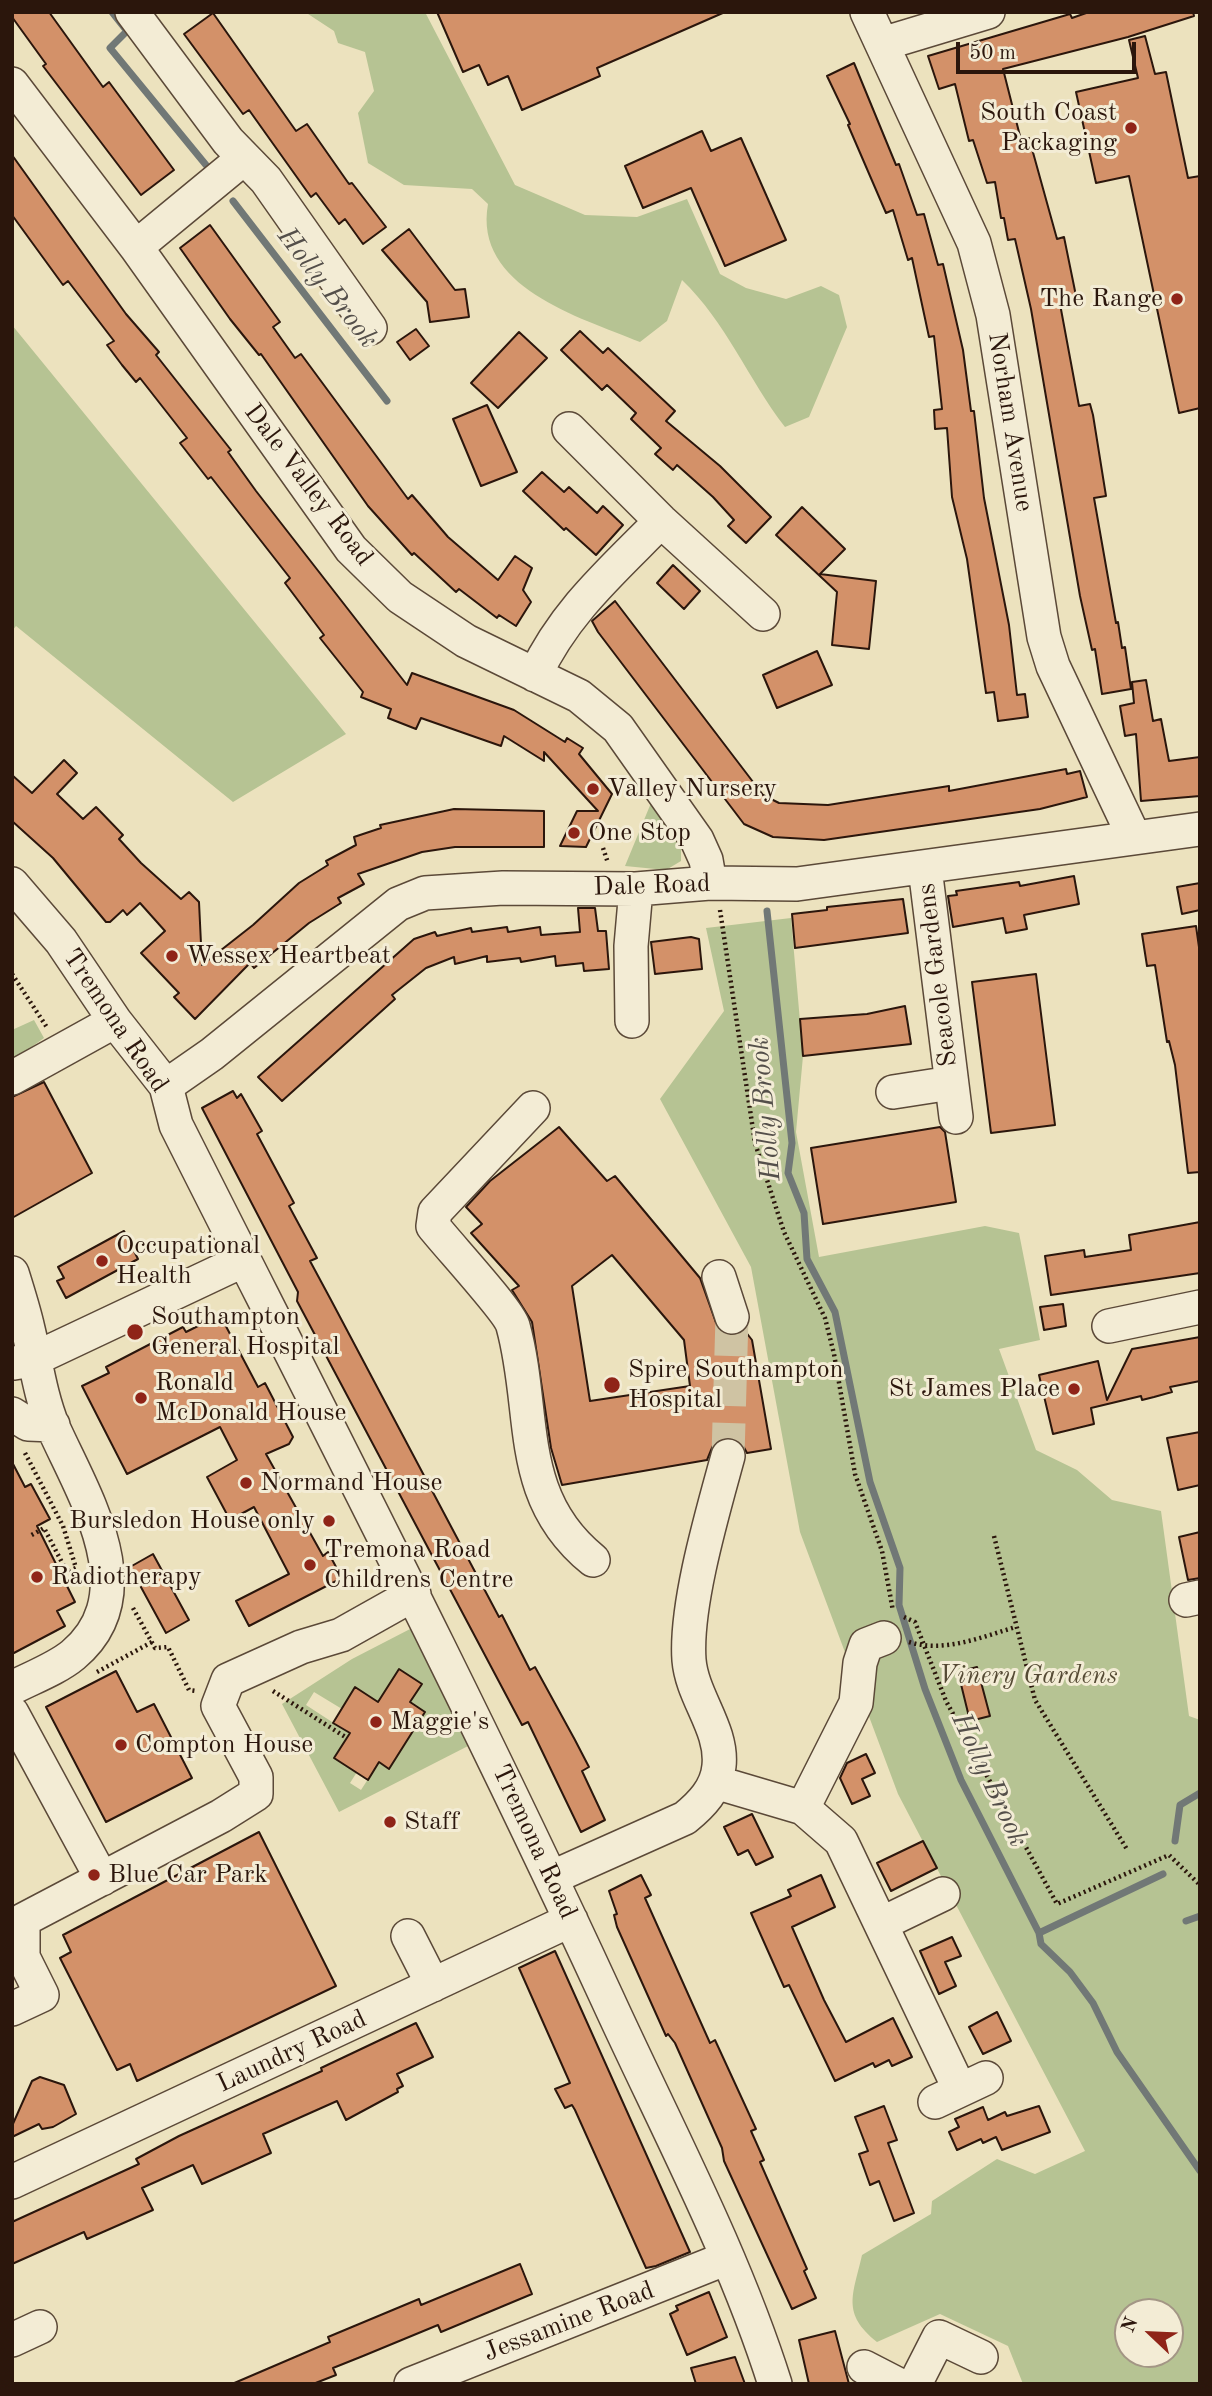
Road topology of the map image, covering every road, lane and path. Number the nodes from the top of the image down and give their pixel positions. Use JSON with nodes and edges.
{"nodes":[{"id":1,"x":867,"y":12,"type":"edge"},
{"id":2,"x":988,"y":12,"type":"edge"},
{"id":3,"x":146,"y":19,"type":"edge"},
{"id":4,"x":882,"y":44,"type":"junction"},
{"id":5,"x":12,"y":84,"type":"edge"},
{"id":6,"x":244,"y":158,"type":"junction"},
{"id":7,"x":136,"y":247,"type":"junction"},
{"id":8,"x":364,"y":306,"type":"dead end"},
{"id":9,"x":569,"y":429,"type":"dead end"},
{"id":10,"x":661,"y":521,"type":"junction"},
{"id":11,"x":763,"y":614,"type":"dead end"},
{"id":12,"x":535,"y":675,"type":"junction"},
{"id":13,"x":1200,"y":829,"type":"edge"},
{"id":14,"x":1133,"y":837,"type":"junction"},
{"id":15,"x":925,"y":868,"type":"junction"},
{"id":16,"x":12,"y":884,"type":"edge"},
{"id":17,"x":636,"y":890,"type":"junction"},
{"id":18,"x":714,"y":892,"type":"junction"},
{"id":19,"x":12,"y":974,"type":"edge"},
{"id":20,"x":115,"y":1021,"type":"junction"},
{"id":21,"x":632,"y":1021,"type":"dead end"},
{"id":22,"x":79,"y":1042,"type":"junction"},
{"id":23,"x":12,"y":1078,"type":"edge"},
{"id":24,"x":951,"y":1083,"type":"junction"},
{"id":25,"x":166,"y":1086,"type":"junction"},
{"id":26,"x":893,"y":1092,"type":"dead end"},
{"id":27,"x":533,"y":1108,"type":"dead end"},
{"id":28,"x":956,"y":1117,"type":"dead end"},
{"id":29,"x":244,"y":1260,"type":"junction"},
{"id":30,"x":12,"y":1273,"type":"edge"},
{"id":31,"x":719,"y":1277,"type":"dead end"},
{"id":32,"x":1200,"y":1307,"type":"edge"},
{"id":33,"x":732,"y":1317,"type":"tunnel mouth"},
{"id":34,"x":1109,"y":1326,"type":"dead end"},
{"id":35,"x":22,"y":1362,"type":"edge"},
{"id":36,"x":12,"y":1414,"type":"edge"},
{"id":37,"x":52,"y":1425,"type":"junction"},
{"id":38,"x":21,"y":1449,"type":"dead end"},
{"id":39,"x":727,"y":1456,"type":"tunnel mouth"},
{"id":40,"x":94,"y":1514,"type":"junction"},
{"id":41,"x":63,"y":1526,"type":"junction"},
{"id":42,"x":30,"y":1536,"type":"dead end"},
{"id":43,"x":995,"y":1536,"type":"dead end"},
{"id":44,"x":593,"y":1560,"type":"dead end"},
{"id":45,"x":404,"y":1594,"type":"junction"},
{"id":46,"x":128,"y":1600,"type":"dead end"},
{"id":47,"x":915,"y":1622,"type":"dead end"},
{"id":48,"x":889,"y":1625,"type":"joint"},
{"id":49,"x":1016,"y":1628,"type":"junction"},
{"id":50,"x":152,"y":1642,"type":"junction"},
{"id":51,"x":927,"y":1647,"type":"junction"},
{"id":52,"x":348,"y":1650,"type":"dead end"},
{"id":53,"x":93,"y":1675,"type":"dead end"},
{"id":54,"x":265,"y":1687,"type":"dead end"},
{"id":55,"x":12,"y":1688,"type":"edge"},
{"id":56,"x":221,"y":1692,"type":"junction"},
{"id":57,"x":12,"y":1713,"type":"edge"},
{"id":58,"x":346,"y":1738,"type":"dead end"},
{"id":59,"x":715,"y":1782,"type":"junction"},
{"id":60,"x":803,"y":1808,"type":"junction"},
{"id":61,"x":1128,"y":1851,"type":"dead end"},
{"id":62,"x":552,"y":1877,"type":"junction"},
{"id":63,"x":102,"y":1879,"type":"junction"},
{"id":64,"x":1200,"y":1885,"type":"edge"},
{"id":65,"x":943,"y":1894,"type":"dead end"},
{"id":66,"x":571,"y":1920,"type":"junction"},
{"id":67,"x":881,"y":1924,"type":"junction"},
{"id":68,"x":408,"y":1936,"type":"dead end"},
{"id":69,"x":433,"y":1985,"type":"junction"},
{"id":70,"x":12,"y":2010,"type":"edge"},
{"id":71,"x":960,"y":2090,"type":"dead end"},
{"id":72,"x":12,"y":2182,"type":"edge"},
{"id":73,"x":727,"y":2258,"type":"junction"},
{"id":74,"x":981,"y":2357,"type":"dead end"},
{"id":75,"x":864,"y":2367,"type":"dead end"},
{"id":76,"x":411,"y":2384,"type":"edge"},
{"id":77,"x":775,"y":2384,"type":"edge"},
{"id":78,"x":897,"y":2384,"type":"edge"},
{"id":79,"x":915,"y":2384,"type":"edge"}],
"edges":[{"from":1,"to":4,"type":"street","name":"Norham Avenue"},
{"from":2,"to":4,"type":"street"},
{"from":3,"to":6,"type":"street"},
{"from":4,"to":14,"type":"street","name":"Norham Avenue"},
{"from":5,"to":7,"type":"street","name":"Dale Valley Road"},
{"from":6,"to":7,"type":"street"},
{"from":6,"to":8,"type":"street"},
{"from":7,"to":12,"type":"street","name":"Dale Valley Road"},
{"from":9,"to":10,"type":"street"},
{"from":10,"to":11,"type":"street"},
{"from":10,"to":12,"type":"street"},
{"from":12,"to":18,"type":"street","name":"Dale Valley Road"},
{"from":13,"to":14,"type":"street","name":"Dale Road"},
{"from":14,"to":15,"type":"street","name":"Dale Road"},
{"from":15,"to":18,"type":"street","name":"Dale Road"},
{"from":15,"to":24,"type":"street","name":"Seacole Gardens"},
{"from":16,"to":20,"type":"street","name":"Tremona Road"},
{"from":17,"to":18,"type":"street","name":"Dale Road"},
{"from":17,"to":21,"type":"street"},
{"from":17,"to":25,"type":"street","name":"Dale Road"},
{"from":18,"to":48,"type":"path"},
{"from":19,"to":22,"type":"path"},
{"from":20,"to":22,"type":"street"},
{"from":20,"to":25,"type":"street","name":"Tremona Road"},
{"from":22,"to":23,"type":"street"},
{"from":24,"to":26,"type":"street","name":"Seacole Gardens"},
{"from":24,"to":28,"type":"street","name":"Seacole Gardens"},
{"from":25,"to":29,"type":"street","name":"Tremona Road"},
{"from":27,"to":44,"type":"street"},
{"from":29,"to":35,"type":"street"},
{"from":29,"to":45,"type":"street","name":"Tremona Road"},
{"from":30,"to":35,"type":"street"},
{"from":31,"to":33,"type":"street"},
{"from":32,"to":34,"type":"street"},
{"from":35,"to":37,"type":"street"},
{"from":36,"to":37,"type":"street"},
{"from":37,"to":40,"type":"street"},
{"from":38,"to":41,"type":"path"},
{"from":39,"to":59,"type":"street"},
{"from":40,"to":41,"type":"path"},
{"from":40,"to":55,"type":"street"},
{"from":41,"to":42,"type":"path"},
{"from":43,"to":49,"type":"path"},
{"from":45,"to":52,"type":"street"},
{"from":45,"to":56,"type":"street"},
{"from":45,"to":62,"type":"street","name":"Tremona Road"},
{"from":46,"to":50,"type":"path"},
{"from":47,"to":51,"type":"path"},
{"from":48,"to":60,"type":"street"},
{"from":49,"to":51,"type":"path"},
{"from":49,"to":61,"type":"path"},
{"from":50,"to":53,"type":"path"},
{"from":50,"to":56,"type":"path"},
{"from":51,"to":64,"type":"path"},
{"from":54,"to":58,"type":"path"},
{"from":56,"to":63,"type":"street"},
{"from":57,"to":63,"type":"street"},
{"from":59,"to":60,"type":"street"},
{"from":59,"to":62,"type":"street"},
{"from":60,"to":67,"type":"street"},
{"from":62,"to":66,"type":"street","name":"Tremona Road"},
{"from":63,"to":70,"type":"street"},
{"from":65,"to":67,"type":"street"},
{"from":66,"to":69,"type":"street","name":"Laundry Road"},
{"from":66,"to":73,"type":"street","name":"Tremona Road"},
{"from":67,"to":71,"type":"street"},
{"from":68,"to":69,"type":"street"},
{"from":69,"to":72,"type":"street","name":"Laundry Road"},
{"from":73,"to":76,"type":"street","name":"Jessamine Road"},
{"from":73,"to":77,"type":"street","name":"Tremona Road"},
{"from":74,"to":79,"type":"street"},
{"from":75,"to":78,"type":"street"}]}
